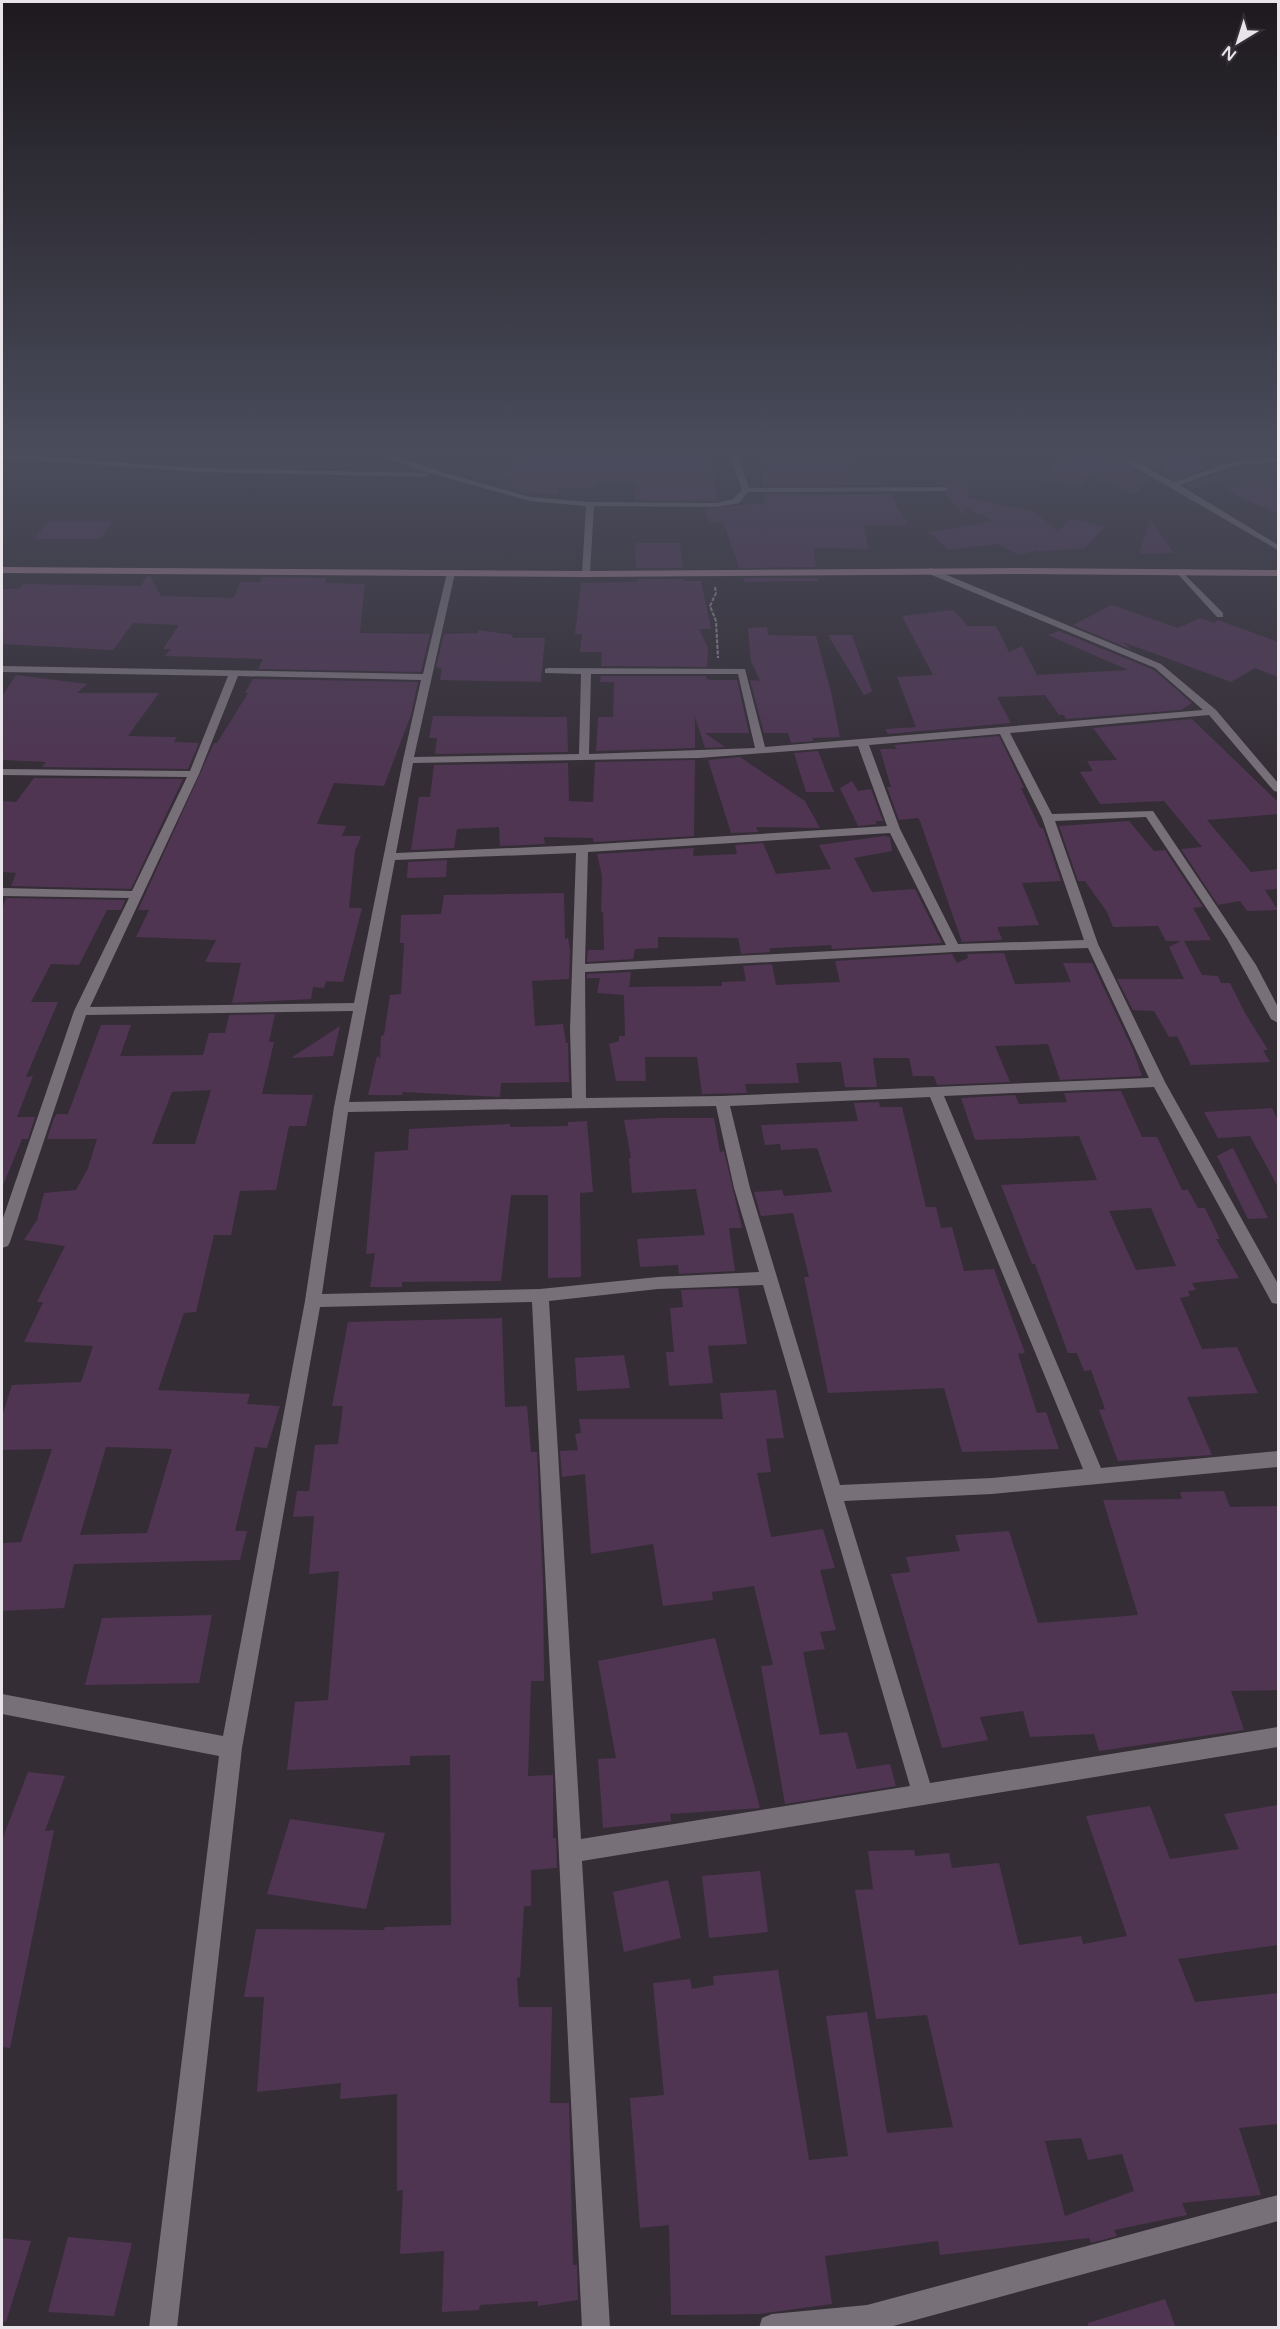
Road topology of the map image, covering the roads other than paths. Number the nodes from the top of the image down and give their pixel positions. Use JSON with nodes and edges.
{"nodes":[{"id":1,"x":587,"y":563,"type":"edge"},
{"id":2,"x":2,"y":570,"type":"edge"},
{"id":3,"x":930,"y":571,"type":"junction"},
{"id":4,"x":1178,"y":571,"type":"junction"},
{"id":5,"x":451,"y":573,"type":"junction"},
{"id":6,"x":1278,"y":573,"type":"edge"},
{"id":7,"x":586,"y":574,"type":"junction"},
{"id":8,"x":1220,"y":615,"type":"dead end"},
{"id":9,"x":2,"y":669,"type":"edge"},
{"id":10,"x":548,"y":671,"type":"dead end"},
{"id":11,"x":586,"y":671,"type":"junction"},
{"id":12,"x":234,"y":674,"type":"junction"},
{"id":13,"x":427,"y":677,"type":"junction"},
{"id":14,"x":1212,"y":712,"type":"junction"},
{"id":15,"x":1003,"y":730,"type":"junction"},
{"id":16,"x":863,"y":744,"type":"junction"},
{"id":17,"x":761,"y":752,"type":"junction"},
{"id":18,"x":584,"y":756,"type":"junction"},
{"id":19,"x":408,"y":760,"type":"junction"},
{"id":20,"x":2,"y":772,"type":"edge"},
{"id":21,"x":194,"y":774,"type":"junction"},
{"id":22,"x":1278,"y":789,"type":"edge"},
{"id":23,"x":1048,"y":818,"type":"junction"},
{"id":24,"x":894,"y":829,"type":"junction"},
{"id":25,"x":582,"y":849,"type":"junction"},
{"id":26,"x":389,"y":857,"type":"junction"},
{"id":27,"x":2,"y":892,"type":"edge"},
{"id":28,"x":138,"y":895,"type":"junction"},
{"id":29,"x":1092,"y":944,"type":"junction"},
{"id":30,"x":954,"y":948,"type":"junction"},
{"id":31,"x":580,"y":968,"type":"junction"},
{"id":32,"x":361,"y":1007,"type":"junction"},
{"id":33,"x":81,"y":1011,"type":"junction"},
{"id":34,"x":1278,"y":1019,"type":"edge"},
{"id":35,"x":1158,"y":1082,"type":"junction"},
{"id":36,"x":936,"y":1092,"type":"junction"},
{"id":37,"x":722,"y":1101,"type":"junction"},
{"id":38,"x":579,"y":1102,"type":"junction"},
{"id":39,"x":341,"y":1107,"type":"junction"},
{"id":40,"x":2,"y":1242,"type":"edge"},
{"id":41,"x":770,"y":1278,"type":"junction"},
{"id":42,"x":540,"y":1295,"type":"junction"},
{"id":43,"x":1278,"y":1298,"type":"edge"},
{"id":44,"x":313,"y":1301,"type":"junction"},
{"id":45,"x":1278,"y":1459,"type":"edge"},
{"id":46,"x":1095,"y":1476,"type":"junction"},
{"id":47,"x":832,"y":1493,"type":"junction"},
{"id":48,"x":2,"y":1704,"type":"edge"},
{"id":49,"x":1278,"y":1737,"type":"edge"},
{"id":50,"x":231,"y":1748,"type":"junction"},
{"id":51,"x":923,"y":1795,"type":"junction"},
{"id":52,"x":570,"y":1852,"type":"junction"},
{"id":53,"x":1278,"y":2208,"type":"edge"},
{"id":54,"x":163,"y":2328,"type":"edge"},
{"id":55,"x":596,"y":2328,"type":"edge"},
{"id":56,"x":772,"y":2328,"type":"edge"}],
"edges":[{"from":1,"to":7,"type":"street"},
{"from":2,"to":5,"type":"main road"},
{"from":3,"to":4,"type":"main road"},
{"from":3,"to":7,"type":"main road"},
{"from":3,"to":14,"type":"street"},
{"from":4,"to":6,"type":"main road"},
{"from":4,"to":8,"type":"lane"},
{"from":5,"to":7,"type":"main road"},
{"from":5,"to":13,"type":"street"},
{"from":9,"to":12,"type":"street"},
{"from":10,"to":11,"type":"street"},
{"from":11,"to":17,"type":"street"},
{"from":11,"to":18,"type":"street"},
{"from":12,"to":13,"type":"street"},
{"from":12,"to":21,"type":"street"},
{"from":13,"to":19,"type":"street"},
{"from":14,"to":15,"type":"street"},
{"from":14,"to":22,"type":"street"},
{"from":15,"to":16,"type":"street"},
{"from":15,"to":23,"type":"street"},
{"from":16,"to":17,"type":"street"},
{"from":16,"to":24,"type":"street"},
{"from":17,"to":18,"type":"street"},
{"from":18,"to":19,"type":"street"},
{"from":19,"to":26,"type":"street"},
{"from":20,"to":21,"type":"street"},
{"from":21,"to":28,"type":"street"},
{"from":23,"to":29,"type":"street"},
{"from":23,"to":34,"type":"street"},
{"from":24,"to":25,"type":"street"},
{"from":24,"to":30,"type":"street"},
{"from":25,"to":26,"type":"street"},
{"from":25,"to":31,"type":"street"},
{"from":26,"to":32,"type":"street"},
{"from":27,"to":28,"type":"street"},
{"from":28,"to":33,"type":"street"},
{"from":29,"to":30,"type":"street"},
{"from":29,"to":35,"type":"street"},
{"from":30,"to":31,"type":"street"},
{"from":31,"to":38,"type":"street"},
{"from":32,"to":33,"type":"street"},
{"from":32,"to":39,"type":"street"},
{"from":33,"to":40,"type":"street"},
{"from":35,"to":36,"type":"street"},
{"from":35,"to":43,"type":"street"},
{"from":36,"to":37,"type":"street"},
{"from":36,"to":46,"type":"street"},
{"from":37,"to":38,"type":"street"},
{"from":37,"to":41,"type":"street"},
{"from":38,"to":39,"type":"street"},
{"from":39,"to":44,"type":"street"},
{"from":41,"to":42,"type":"street"},
{"from":41,"to":47,"type":"street"},
{"from":42,"to":44,"type":"street"},
{"from":42,"to":52,"type":"street"},
{"from":44,"to":50,"type":"street"},
{"from":45,"to":46,"type":"street"},
{"from":46,"to":47,"type":"street"},
{"from":47,"to":51,"type":"street"},
{"from":48,"to":50,"type":"street"},
{"from":49,"to":51,"type":"street"},
{"from":50,"to":54,"type":"street"},
{"from":51,"to":52,"type":"street"},
{"from":52,"to":55,"type":"street"},
{"from":53,"to":56,"type":"street"}]}
